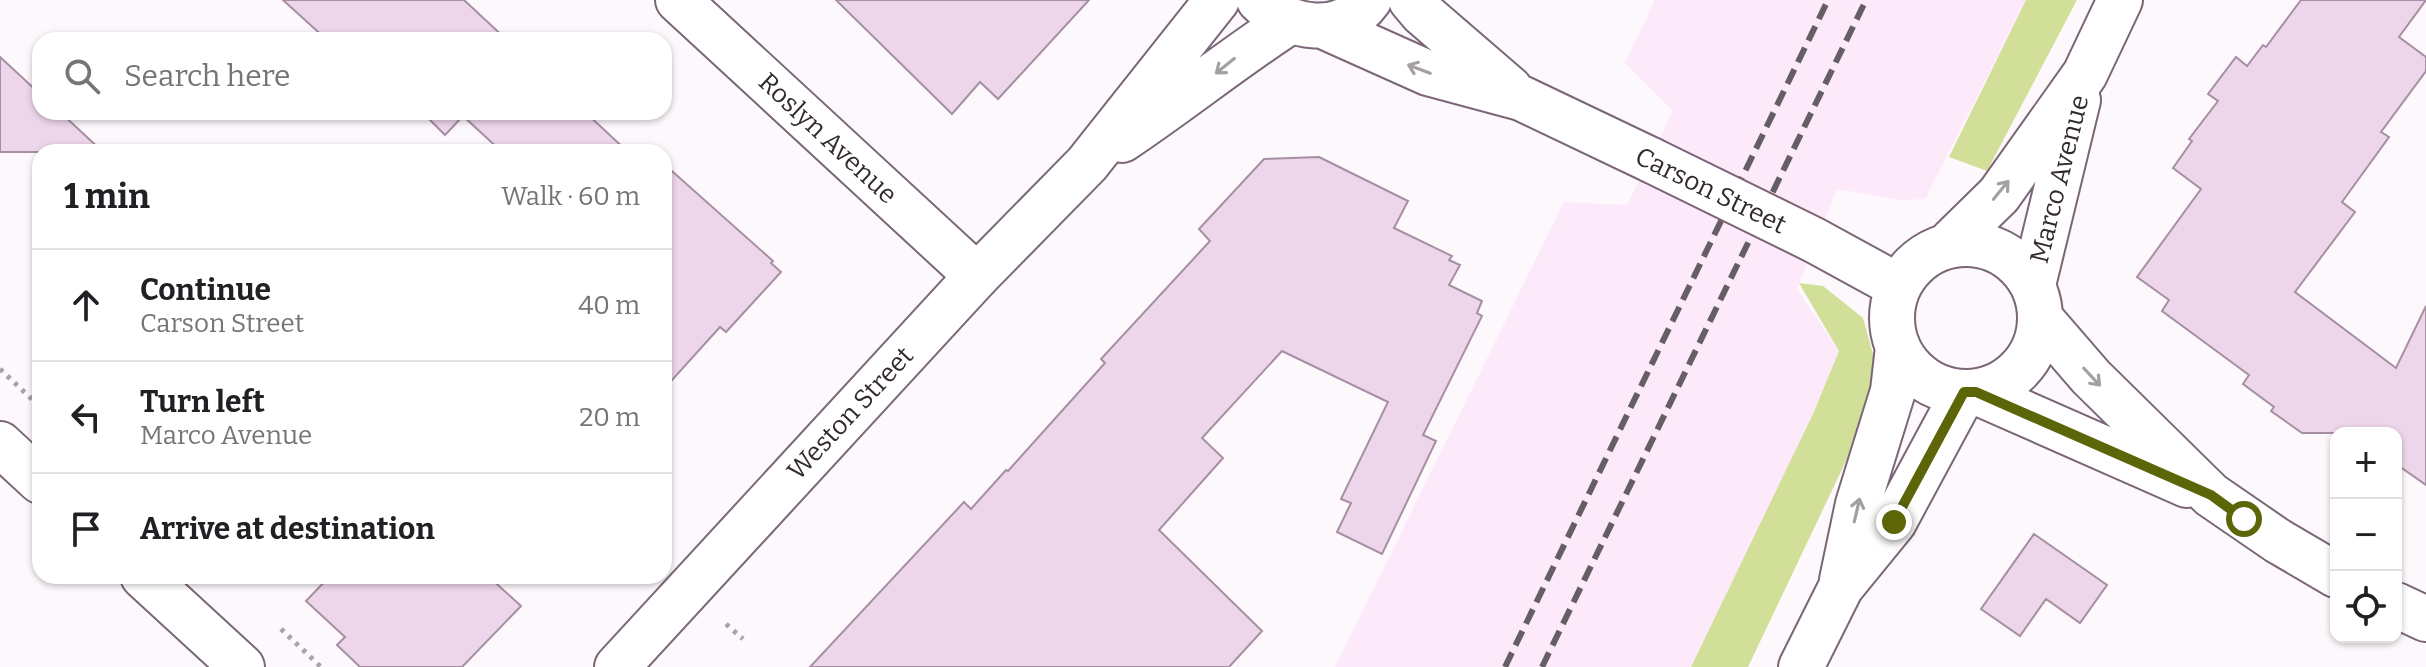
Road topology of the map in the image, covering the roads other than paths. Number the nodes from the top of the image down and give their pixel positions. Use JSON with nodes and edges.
{"nodes":[{"id":1,"x":678,"y":0,"type":"edge"},
{"id":2,"x":1217,"y":0,"type":"edge"},
{"id":3,"x":1369,"y":0,"type":"edge"},
{"id":4,"x":1411,"y":0,"type":"edge"},
{"id":5,"x":2120,"y":0,"type":"edge"},
{"id":6,"x":1290,"y":16,"type":"edge"},
{"id":7,"x":2085,"y":74,"type":"junction"},
{"id":8,"x":1521,"y":98,"type":"junction"},
{"id":9,"x":1087,"y":164,"type":"junction"},
{"id":10,"x":1947,"y":246,"type":"junction"},
{"id":11,"x":977,"y":276,"type":"junction"},
{"id":12,"x":1898,"y":286,"type":"junction"},
{"id":13,"x":2037,"y":301,"type":"junction"},
{"id":14,"x":1898,"y":347,"type":"junction"},
{"id":15,"x":1970,"y":392,"type":"junction"},
{"id":16,"x":0,"y":444,"type":"edge"},
{"id":17,"x":32,"y":474,"type":"edge"},
{"id":18,"x":2211,"y":495,"type":"junction"},
{"id":19,"x":2330,"y":571,"type":"edge"},
{"id":20,"x":152,"y":584,"type":"edge"},
{"id":21,"x":1841,"y":587,"type":"junction"},
{"id":22,"x":2402,"y":608,"type":"edge"},
{"id":23,"x":2426,"y":619,"type":"edge"},
{"id":24,"x":242,"y":667,"type":"edge"},
{"id":25,"x":617,"y":667,"type":"edge"},
{"id":26,"x":1801,"y":667,"type":"edge"}],
"edges":[{"from":1,"to":11,"type":"street","name":"Roslyn Avenue"},
{"from":2,"to":9,"type":"street","name":"Weston Street"},
{"from":3,"to":6,"type":"street","name":"Weston Street"},
{"from":4,"to":8,"type":"street","name":"Carson Street"},
{"from":5,"to":7,"type":"street","name":"Marco Avenue"},
{"from":8,"to":6,"type":"street","name":"Carson Street","one_way":true},
{"from":6,"to":9,"type":"street","name":"Weston Street","one_way":true},
{"from":10,"to":7,"type":"street","name":"Marco Avenue","one_way":true},
{"from":7,"to":13,"type":"street","name":"Marco Avenue"},
{"from":8,"to":12,"type":"street","name":"Carson Street","bridge":true},
{"from":9,"to":11,"type":"street","name":"Weston Street"},
{"from":10,"to":12,"type":"street"},
{"from":10,"to":13,"type":"street"},
{"from":11,"to":25,"type":"street","name":"Weston Street"},
{"from":12,"to":14,"type":"street"},
{"from":13,"to":15,"type":"street"},
{"from":13,"to":18,"type":"street","one_way":true},
{"from":14,"to":15,"type":"street"},
{"from":21,"to":14,"type":"street","one_way":true},
{"from":15,"to":18,"type":"street"},
{"from":15,"to":21,"type":"street"},
{"from":16,"to":17,"type":"street"},
{"from":18,"to":19,"type":"street"},
{"from":20,"to":24,"type":"street"},
{"from":21,"to":26,"type":"street"},
{"from":22,"to":23,"type":"street"}]}
